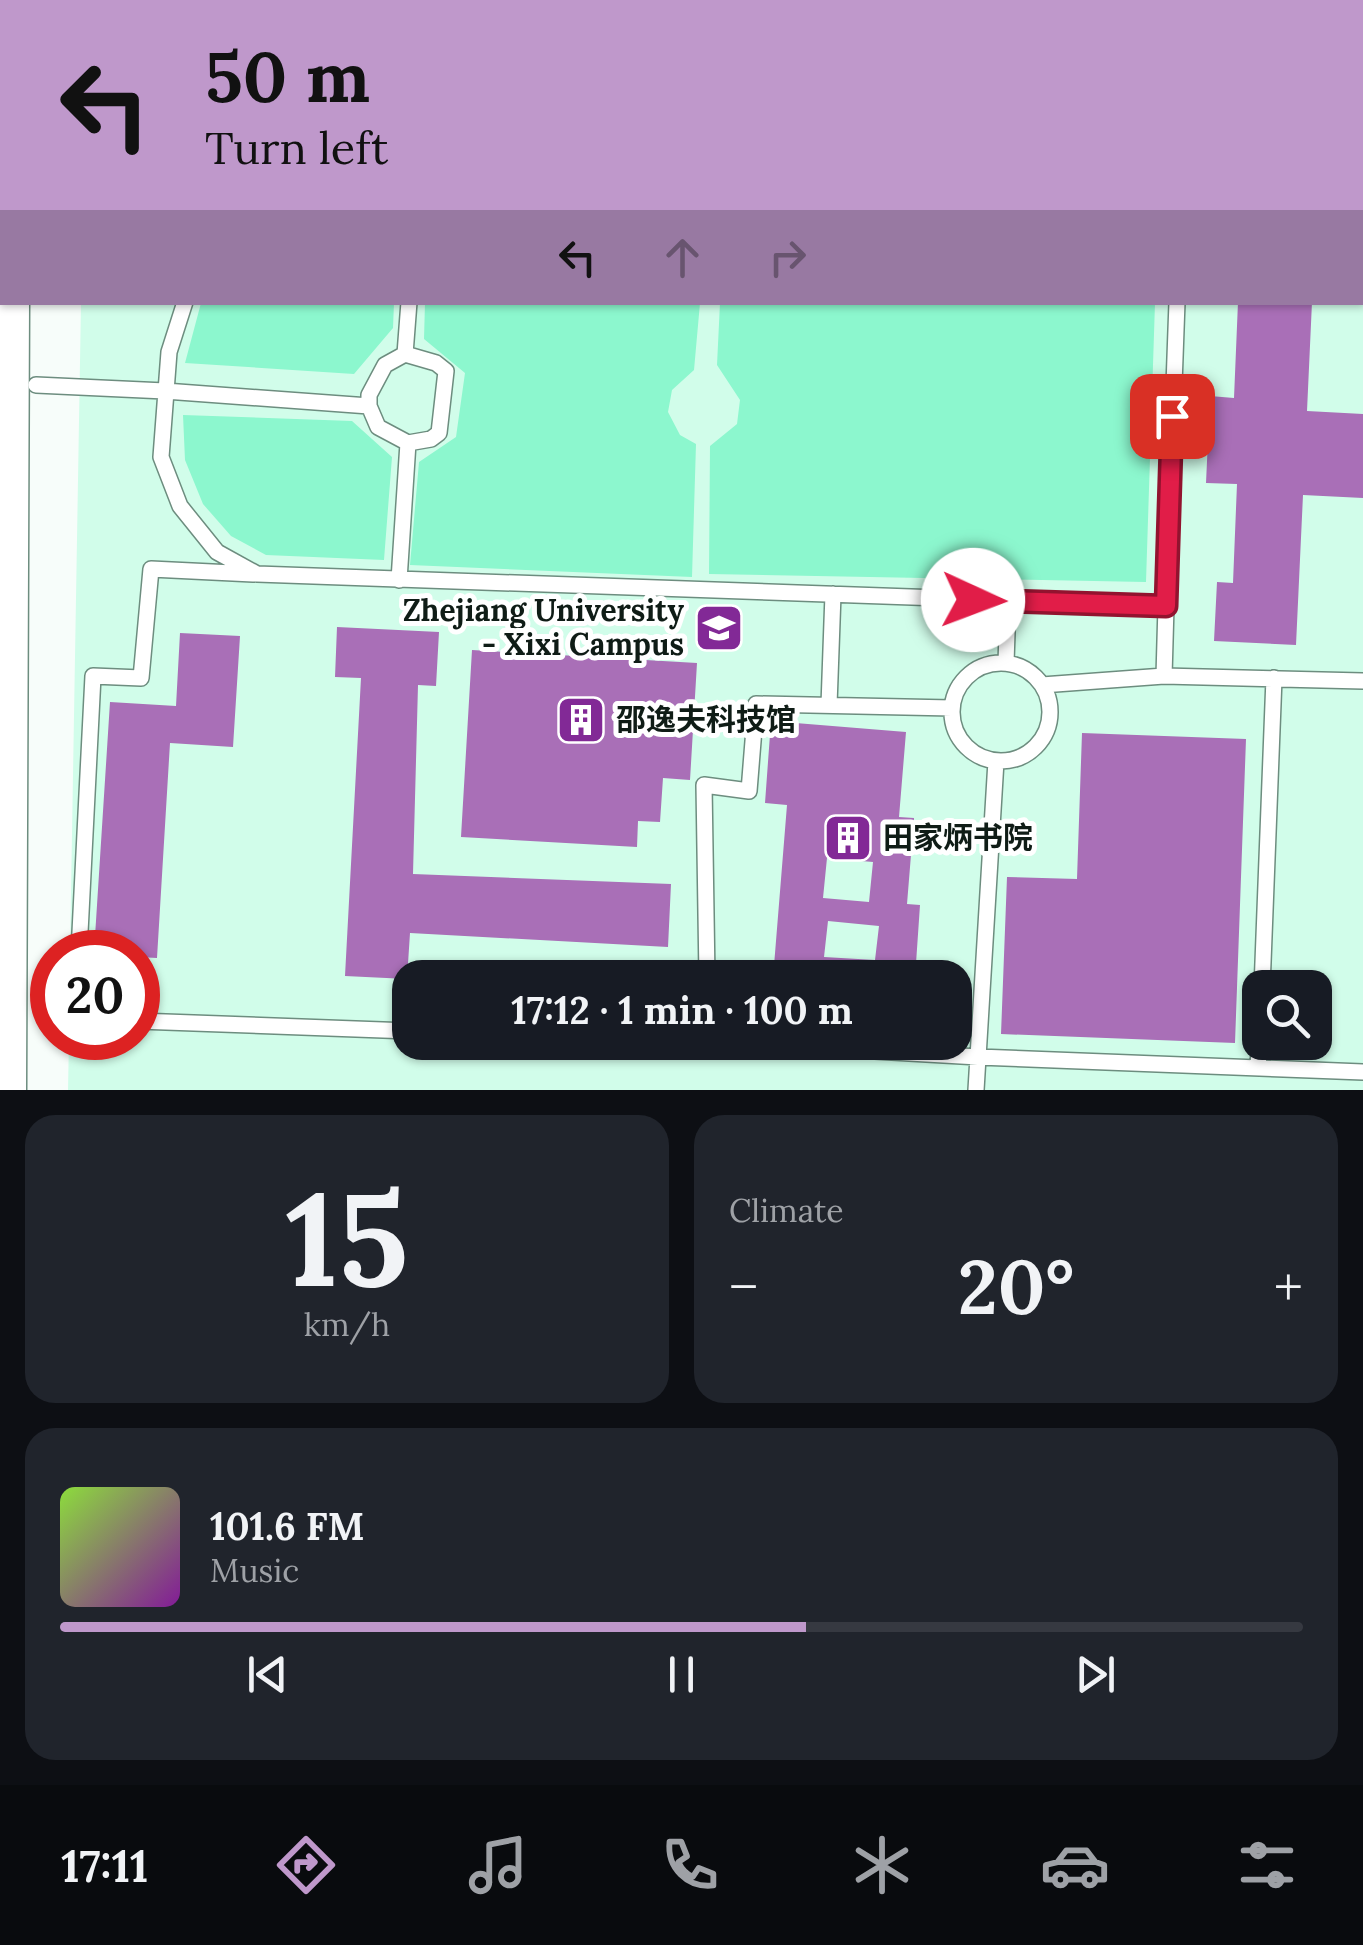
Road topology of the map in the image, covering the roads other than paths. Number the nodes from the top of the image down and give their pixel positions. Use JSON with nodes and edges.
{"nodes":[{"id":1,"x":8,"y":305,"type":"edge"},
{"id":2,"x":184,"y":305,"type":"edge"},
{"id":3,"x":409,"y":305,"type":"edge"},
{"id":4,"x":1177,"y":305,"type":"edge"},
{"id":5,"x":404,"y":354,"type":"junction"},
{"id":6,"x":14,"y":388,"type":"edge"},
{"id":7,"x":165,"y":391,"type":"junction"},
{"id":8,"x":369,"y":406,"type":"junction"},
{"id":9,"x":408,"y":443,"type":"junction"},
{"id":10,"x":257,"y":574,"type":"junction"},
{"id":11,"x":399,"y":580,"type":"junction"},
{"id":12,"x":833,"y":594,"type":"junction"},
{"id":13,"x":1008,"y":602,"type":"junction"},
{"id":14,"x":1166,"y":606,"type":"junction"},
{"id":15,"x":1006,"y":663,"type":"junction"},
{"id":16,"x":1164,"y":676,"type":"junction"},
{"id":17,"x":1274,"y":678,"type":"junction"},
{"id":18,"x":1363,"y":682,"type":"edge"},
{"id":19,"x":1042,"y":685,"type":"junction"},
{"id":20,"x":829,"y":705,"type":"junction"},
{"id":21,"x":952,"y":708,"type":"junction"},
{"id":22,"x":996,"y":761,"type":"junction"},
{"id":23,"x":80,"y":930,"type":"edge"},
{"id":24,"x":707,"y":960,"type":"edge"},
{"id":25,"x":1263,"y":970,"type":"edge"},
{"id":26,"x":160,"y":1023,"type":"edge"},
{"id":27,"x":392,"y":1030,"type":"edge"},
{"id":28,"x":972,"y":1057,"type":"edge"},
{"id":29,"x":978,"y":1057,"type":"junction"},
{"id":30,"x":1258,"y":1060,"type":"edge"},
{"id":31,"x":1258,"y":1068,"type":"junction"},
{"id":32,"x":1363,"y":1072,"type":"edge"},
{"id":33,"x":5,"y":1090,"type":"edge"},
{"id":34,"x":976,"y":1090,"type":"edge"}],
"edges":[{"from":1,"to":6,"type":"main road"},
{"from":2,"to":7,"type":"lane"},
{"from":3,"to":5,"type":"lane"},
{"from":4,"to":14,"type":"lane"},
{"from":5,"to":8,"type":"lane"},
{"from":5,"to":9,"type":"lane"},
{"from":6,"to":7,"type":"lane"},
{"from":6,"to":33,"type":"main road"},
{"from":7,"to":8,"type":"lane"},
{"from":7,"to":10,"type":"lane"},
{"from":8,"to":9,"type":"lane"},
{"from":9,"to":11,"type":"lane"},
{"from":10,"to":11,"type":"lane"},
{"from":10,"to":23,"type":"lane"},
{"from":11,"to":12,"type":"lane"},
{"from":12,"to":13,"type":"lane"},
{"from":12,"to":20,"type":"lane"},
{"from":13,"to":14,"type":"lane"},
{"from":13,"to":15,"type":"lane"},
{"from":14,"to":16,"type":"lane"},
{"from":15,"to":19,"type":"lane"},
{"from":15,"to":21,"type":"lane"},
{"from":16,"to":17,"type":"lane"},
{"from":16,"to":19,"type":"lane"},
{"from":17,"to":18,"type":"lane"},
{"from":17,"to":25,"type":"lane"},
{"from":19,"to":22,"type":"lane"},
{"from":20,"to":21,"type":"lane"},
{"from":20,"to":24,"type":"lane"},
{"from":21,"to":22,"type":"lane"},
{"from":22,"to":29,"type":"lane"},
{"from":26,"to":27,"type":"lane"},
{"from":28,"to":29,"type":"lane"},
{"from":29,"to":31,"type":"lane"},
{"from":29,"to":34,"type":"lane"},
{"from":30,"to":31,"type":"lane"},
{"from":31,"to":32,"type":"lane"}]}
